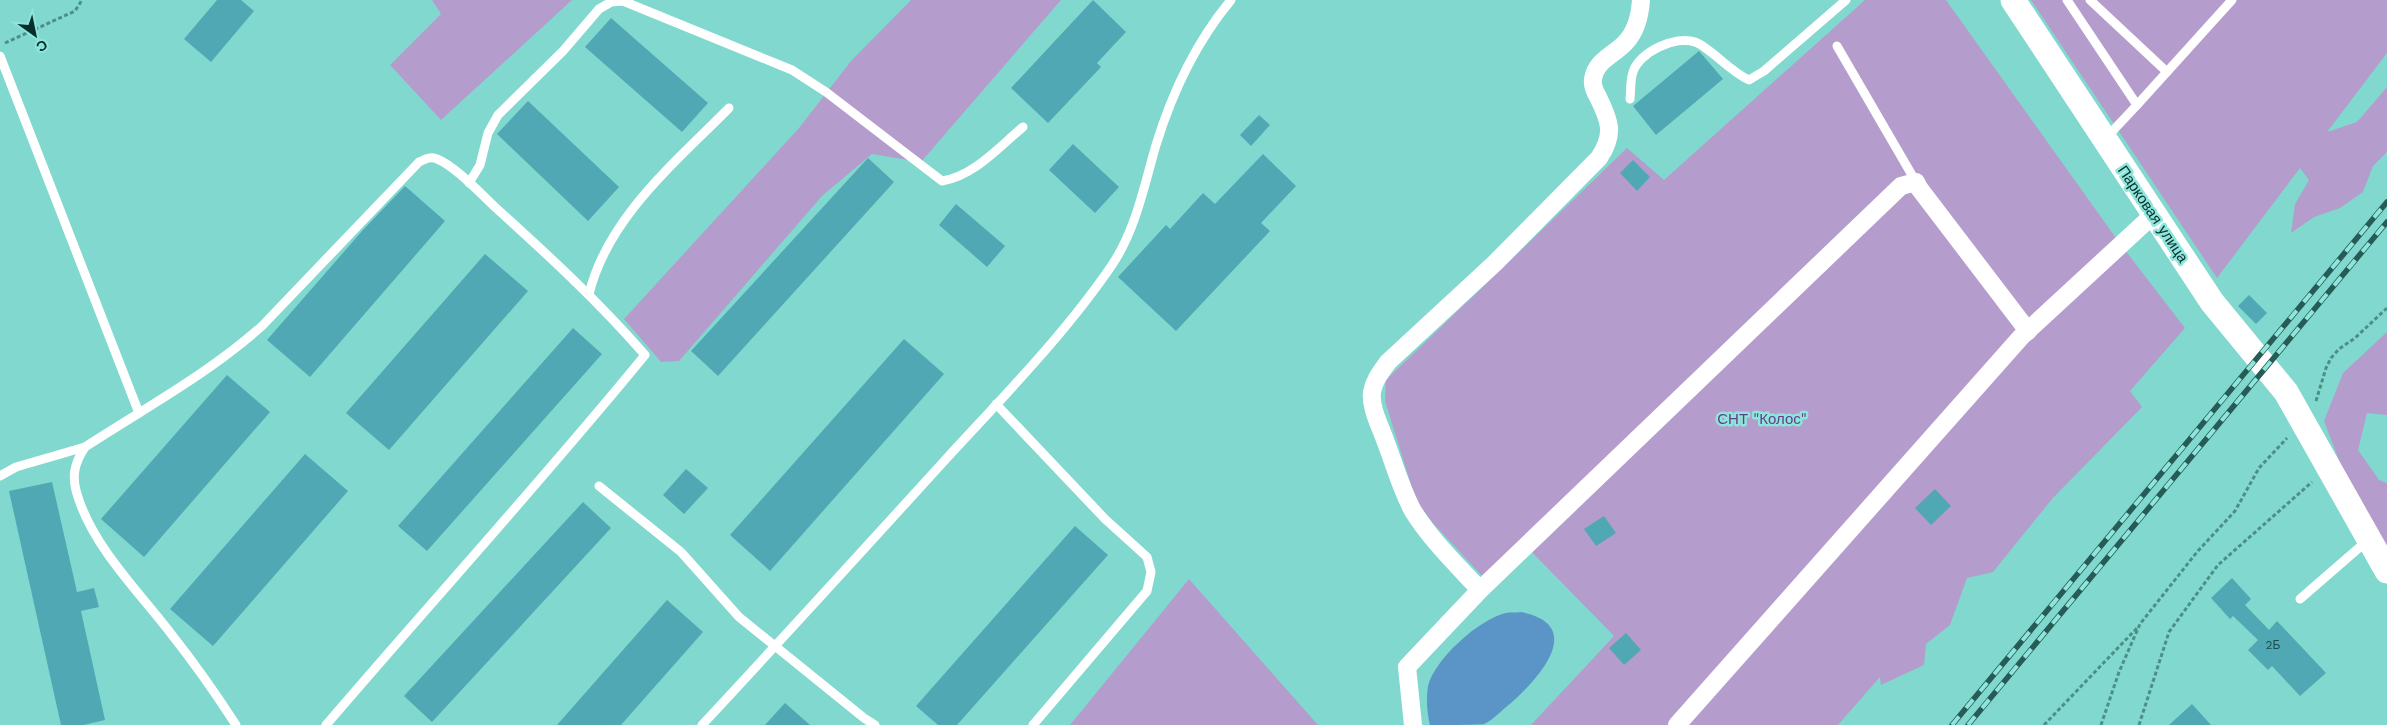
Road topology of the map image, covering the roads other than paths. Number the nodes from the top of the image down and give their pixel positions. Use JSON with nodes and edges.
{"nodes":[{"id":1,"x":1231,"y":0,"type":"edge"},
{"id":2,"x":1641,"y":0,"type":"edge"},
{"id":3,"x":1846,"y":0,"type":"edge"},
{"id":4,"x":2013,"y":0,"type":"edge"},
{"id":5,"x":2067,"y":0,"type":"edge"},
{"id":6,"x":2090,"y":0,"type":"edge"},
{"id":7,"x":2232,"y":0,"type":"edge"},
{"id":8,"x":1837,"y":46,"type":"dead end"},
{"id":9,"x":0,"y":56,"type":"edge"},
{"id":10,"x":2167,"y":72,"type":"junction"},
{"id":11,"x":1630,"y":99,"type":"dead end"},
{"id":12,"x":2136,"y":105,"type":"junction"},
{"id":13,"x":729,"y":108,"type":"dead end"},
{"id":14,"x":1023,"y":127,"type":"dead end"},
{"id":15,"x":2105,"y":140,"type":"junction"},
{"id":16,"x":1916,"y":182,"type":"junction"},
{"id":17,"x":469,"y":183,"type":"junction"},
{"id":18,"x":2153,"y":215,"type":"junction"},
{"id":19,"x":588,"y":294,"type":"junction"},
{"id":20,"x":2028,"y":331,"type":"junction"},
{"id":21,"x":996,"y":404,"type":"junction"},
{"id":22,"x":139,"y":413,"type":"junction"},
{"id":23,"x":85,"y":447,"type":"junction"},
{"id":24,"x":0,"y":476,"type":"edge"},
{"id":25,"x":599,"y":486,"type":"dead end"},
{"id":26,"x":2370,"y":538,"type":"junction"},
{"id":27,"x":2387,"y":571,"type":"edge"},
{"id":28,"x":1480,"y":590,"type":"junction"},
{"id":29,"x":2300,"y":599,"type":"dead end"},
{"id":30,"x":775,"y":647,"type":"junction"},
{"id":31,"x":236,"y":725,"type":"edge"},
{"id":32,"x":326,"y":725,"type":"edge"},
{"id":33,"x":702,"y":725,"type":"edge"},
{"id":34,"x":875,"y":725,"type":"edge"},
{"id":35,"x":1033,"y":725,"type":"edge"},
{"id":36,"x":1413,"y":725,"type":"edge"},
{"id":37,"x":1677,"y":725,"type":"edge"}],
"edges":[{"from":1,"to":21,"type":"lane"},
{"from":2,"to":28,"type":"street"},
{"from":3,"to":11,"type":"lane"},
{"from":4,"to":15,"type":"street","name":"Парковая улица"},
{"from":5,"to":12,"type":"lane"},
{"from":6,"to":10,"type":"lane"},
{"from":7,"to":10,"type":"lane"},
{"from":8,"to":16,"type":"lane"},
{"from":9,"to":22,"type":"lane"},
{"from":10,"to":12,"type":"lane"},
{"from":12,"to":15,"type":"lane"},
{"from":13,"to":19,"type":"lane"},
{"from":14,"to":17,"type":"lane"},
{"from":15,"to":18,"type":"street","name":"Парковая улица"},
{"from":16,"to":20,"type":"street"},
{"from":16,"to":28,"type":"street"},
{"from":17,"to":19,"type":"lane"},
{"from":17,"to":22,"type":"lane"},
{"from":18,"to":20,"type":"street"},
{"from":18,"to":26,"type":"street","name":"Парковая улица"},
{"from":19,"to":32,"type":"lane"},
{"from":20,"to":37,"type":"street"},
{"from":21,"to":30,"type":"lane"},
{"from":21,"to":35,"type":"lane"},
{"from":22,"to":23,"type":"lane"},
{"from":23,"to":24,"type":"lane"},
{"from":23,"to":31,"type":"lane"},
{"from":25,"to":30,"type":"lane"},
{"from":26,"to":27,"type":"street","name":"Парковая улица"},
{"from":26,"to":29,"type":"lane"},
{"from":28,"to":36,"type":"street"},
{"from":30,"to":33,"type":"lane"},
{"from":30,"to":34,"type":"lane"}]}
